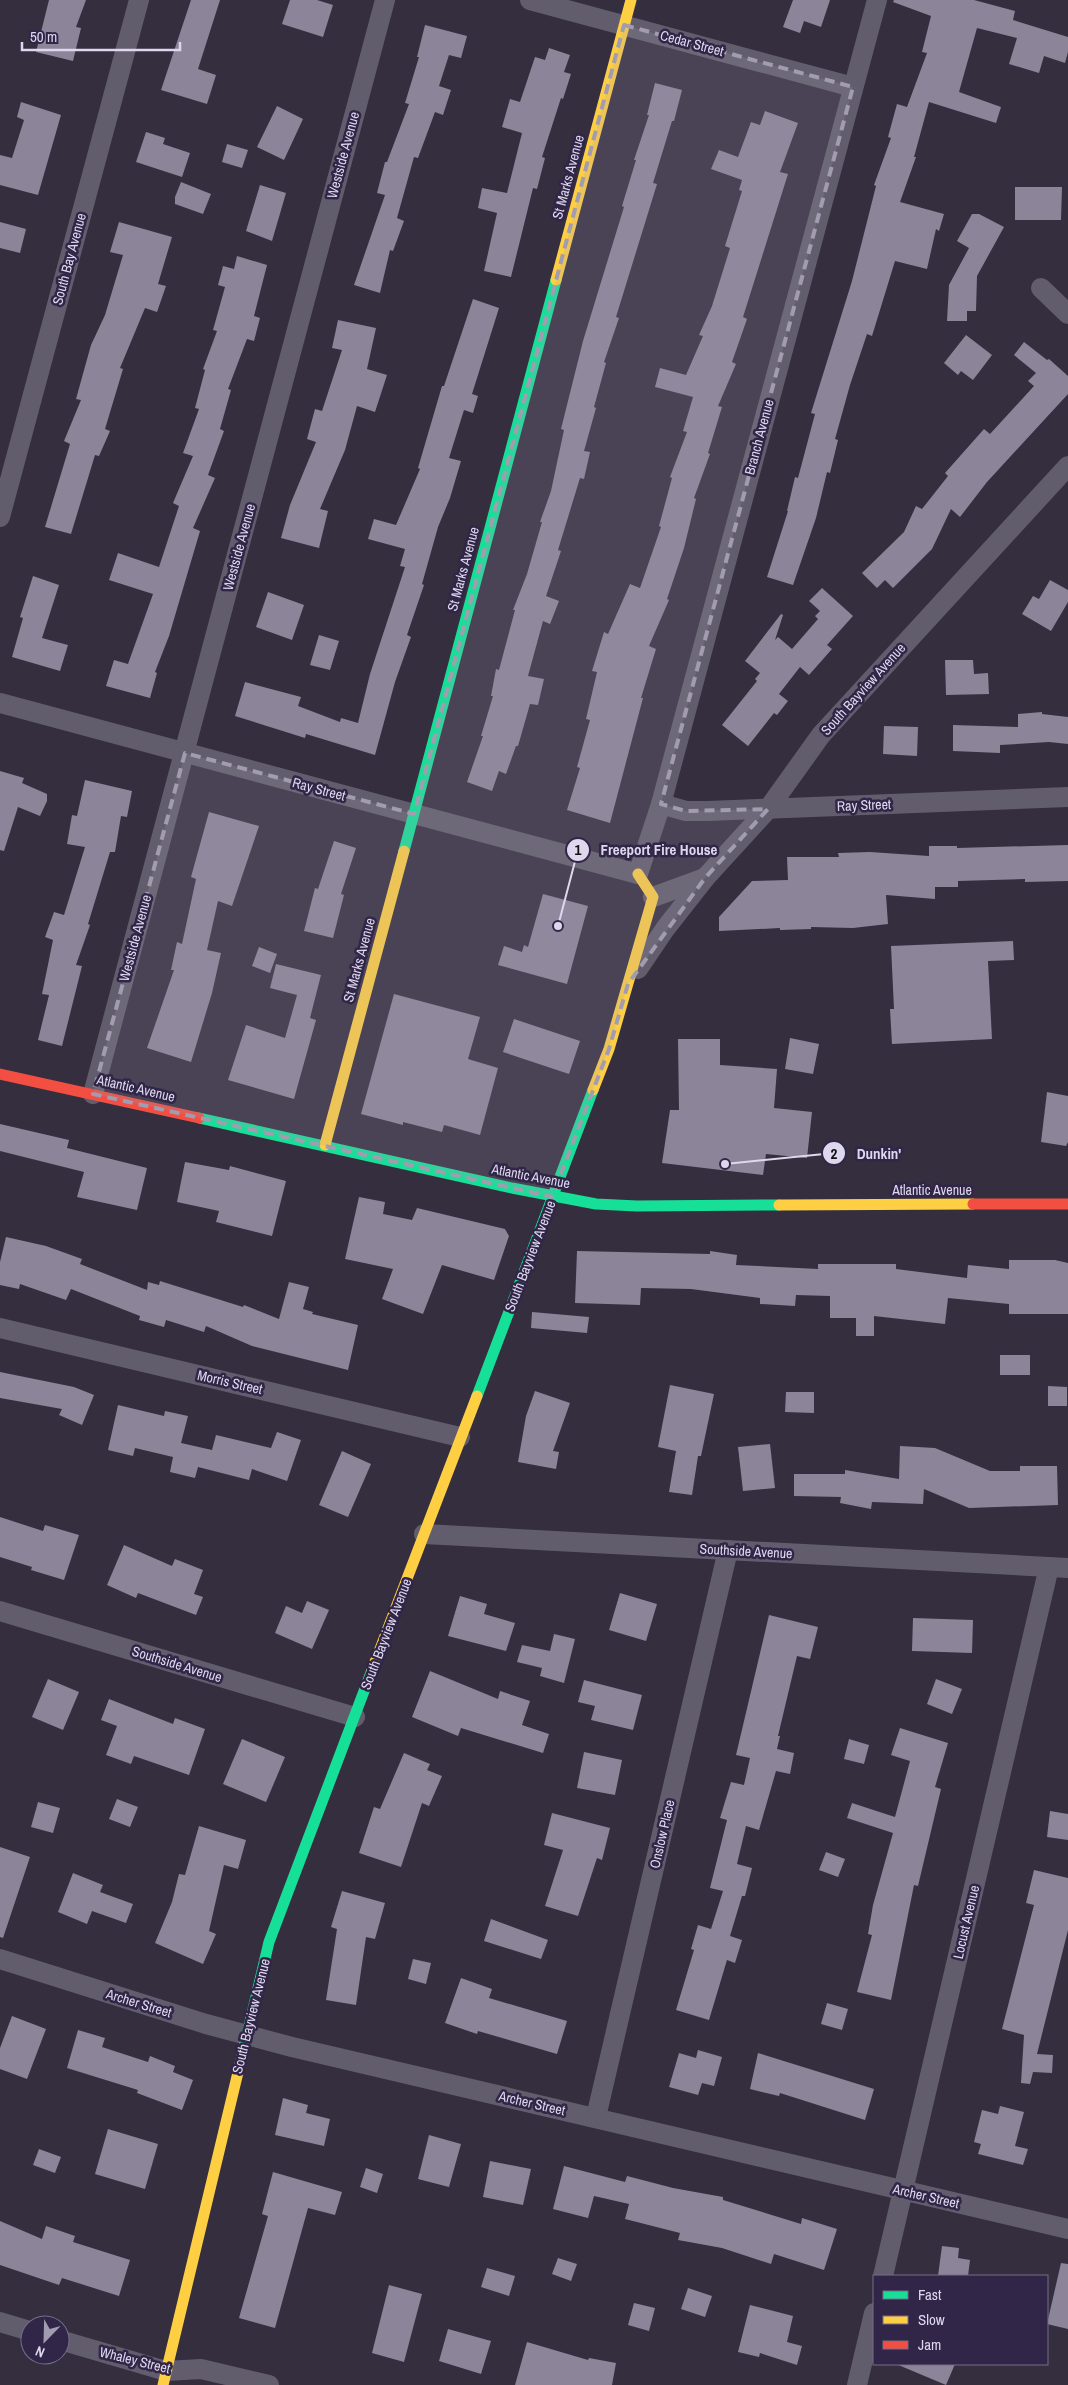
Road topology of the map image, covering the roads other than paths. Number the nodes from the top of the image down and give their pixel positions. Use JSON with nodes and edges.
{"nodes":[{"id":1,"x":139,"y":0,"type":"edge"},
{"id":2,"x":385,"y":0,"type":"edge"},
{"id":3,"x":530,"y":0,"type":"edge"},
{"id":4,"x":631,"y":0,"type":"edge"},
{"id":5,"x":877,"y":0,"type":"edge"},
{"id":6,"x":624,"y":25,"type":"junction"},
{"id":7,"x":853,"y":87,"type":"junction"},
{"id":8,"x":1041,"y":288,"type":"dead end"},
{"id":9,"x":1068,"y":314,"type":"edge"},
{"id":10,"x":1068,"y":466,"type":"edge"},
{"id":11,"x":0,"y":517,"type":"edge"},
{"id":12,"x":0,"y":703,"type":"edge"},
{"id":13,"x":185,"y":753,"type":"junction"},
{"id":14,"x":1068,"y":798,"type":"edge"},
{"id":15,"x":661,"y":804,"type":"junction"},
{"id":16,"x":768,"y":809,"type":"junction"},
{"id":17,"x":414,"y":814,"type":"junction"},
{"id":18,"x":638,"y":874,"type":"junction"},
{"id":19,"x":705,"y":878,"type":"junction"},
{"id":20,"x":653,"y":897,"type":"junction"},
{"id":21,"x":628,"y":984,"type":"junction"},
{"id":22,"x":0,"y":1074,"type":"edge"},
{"id":23,"x":93,"y":1094,"type":"junction"},
{"id":24,"x":325,"y":1145,"type":"junction"},
{"id":25,"x":552,"y":1197,"type":"junction"},
{"id":26,"x":1068,"y":1204,"type":"edge"},
{"id":27,"x":0,"y":1328,"type":"edge"},
{"id":28,"x":460,"y":1437,"type":"junction"},
{"id":29,"x":424,"y":1534,"type":"junction"},
{"id":30,"x":728,"y":1550,"type":"junction"},
{"id":31,"x":1059,"y":1568,"type":"edge"},
{"id":32,"x":0,"y":1611,"type":"edge"},
{"id":33,"x":355,"y":1717,"type":"junction"},
{"id":34,"x":0,"y":1960,"type":"edge"},
{"id":35,"x":246,"y":2033,"type":"junction"},
{"id":36,"x":596,"y":2118,"type":"junction"},
{"id":37,"x":903,"y":2190,"type":"junction"},
{"id":38,"x":1068,"y":2229,"type":"edge"},
{"id":39,"x":883,"y":2275,"type":"edge"},
{"id":40,"x":873,"y":2317,"type":"edge"},
{"id":41,"x":0,"y":2322,"type":"edge"},
{"id":42,"x":20,"y":2328,"type":"edge"},
{"id":43,"x":70,"y":2344,"type":"edge"},
{"id":44,"x":164,"y":2378,"type":"edge"},
{"id":45,"x":269,"y":2385,"type":"edge"},
{"id":46,"x":857,"y":2385,"type":"edge"}],
"edges":[{"from":1,"to":11,"type":"street","name":"South Bay Avenue"},
{"from":2,"to":13,"type":"street","name":"Westside Avenue"},
{"from":3,"to":6,"type":"street","name":"Cedar Street"},
{"from":4,"to":6,"type":"street","name":"St Marks Avenue"},
{"from":5,"to":7,"type":"street","name":"Branch Avenue"},
{"from":6,"to":7,"type":"street","name":"Cedar Street"},
{"from":6,"to":17,"type":"street","name":"St Marks Avenue"},
{"from":7,"to":15,"type":"street","name":"Branch Avenue"},
{"from":8,"to":9,"type":"street"},
{"from":10,"to":16,"type":"street","name":"South Bayview Avenue"},
{"from":12,"to":13,"type":"street","name":"Ray Street"},
{"from":13,"to":17,"type":"street","name":"Ray Street"},
{"from":13,"to":23,"type":"street","name":"Westside Avenue"},
{"from":14,"to":16,"type":"street","name":"Ray Street"},
{"from":15,"to":16,"type":"street","name":"Ray Street"},
{"from":15,"to":18,"type":"street","name":"Branch Avenue"},
{"from":16,"to":19,"type":"street","name":"South Bayview Avenue"},
{"from":17,"to":18,"type":"street","name":"Ray Street"},
{"from":17,"to":24,"type":"street","name":"St Marks Avenue"},
{"from":18,"to":20,"type":"street"},
{"from":19,"to":20,"type":"street","name":"South Bayview Avenue"},
{"from":19,"to":21,"type":"street"},
{"from":20,"to":21,"type":"street","name":"South Bayview Avenue"},
{"from":21,"to":25,"type":"street","name":"South Bayview Avenue"},
{"from":22,"to":23,"type":"street","name":"Atlantic Avenue"},
{"from":23,"to":24,"type":"street","name":"Atlantic Avenue"},
{"from":24,"to":25,"type":"street","name":"Atlantic Avenue"},
{"from":25,"to":26,"type":"street","name":"Atlantic Avenue"},
{"from":25,"to":28,"type":"street","name":"South Bayview Avenue"},
{"from":27,"to":28,"type":"street","name":"Morris Street"},
{"from":28,"to":29,"type":"street","name":"South Bayview Avenue"},
{"from":29,"to":30,"type":"street","name":"Southside Avenue"},
{"from":29,"to":33,"type":"street","name":"South Bayview Avenue"},
{"from":30,"to":31,"type":"street","name":"Southside Avenue"},
{"from":30,"to":36,"type":"street","name":"Onslow Place"},
{"from":31,"to":37,"type":"street","name":"Locust Avenue"},
{"from":32,"to":33,"type":"street","name":"Southside Avenue"},
{"from":33,"to":35,"type":"street","name":"South Bayview Avenue"},
{"from":34,"to":35,"type":"street","name":"Archer Street"},
{"from":35,"to":36,"type":"street","name":"Archer Street"},
{"from":35,"to":44,"type":"street","name":"South Bayview Avenue"},
{"from":36,"to":37,"type":"street","name":"Archer Street"},
{"from":37,"to":38,"type":"street","name":"Archer Street"},
{"from":37,"to":39,"type":"street","name":"Locust Avenue"},
{"from":40,"to":46,"type":"street"},
{"from":41,"to":42,"type":"street"},
{"from":43,"to":44,"type":"street","name":"Whaley Street"},
{"from":44,"to":45,"type":"street","name":"Whaley Street"}]}
